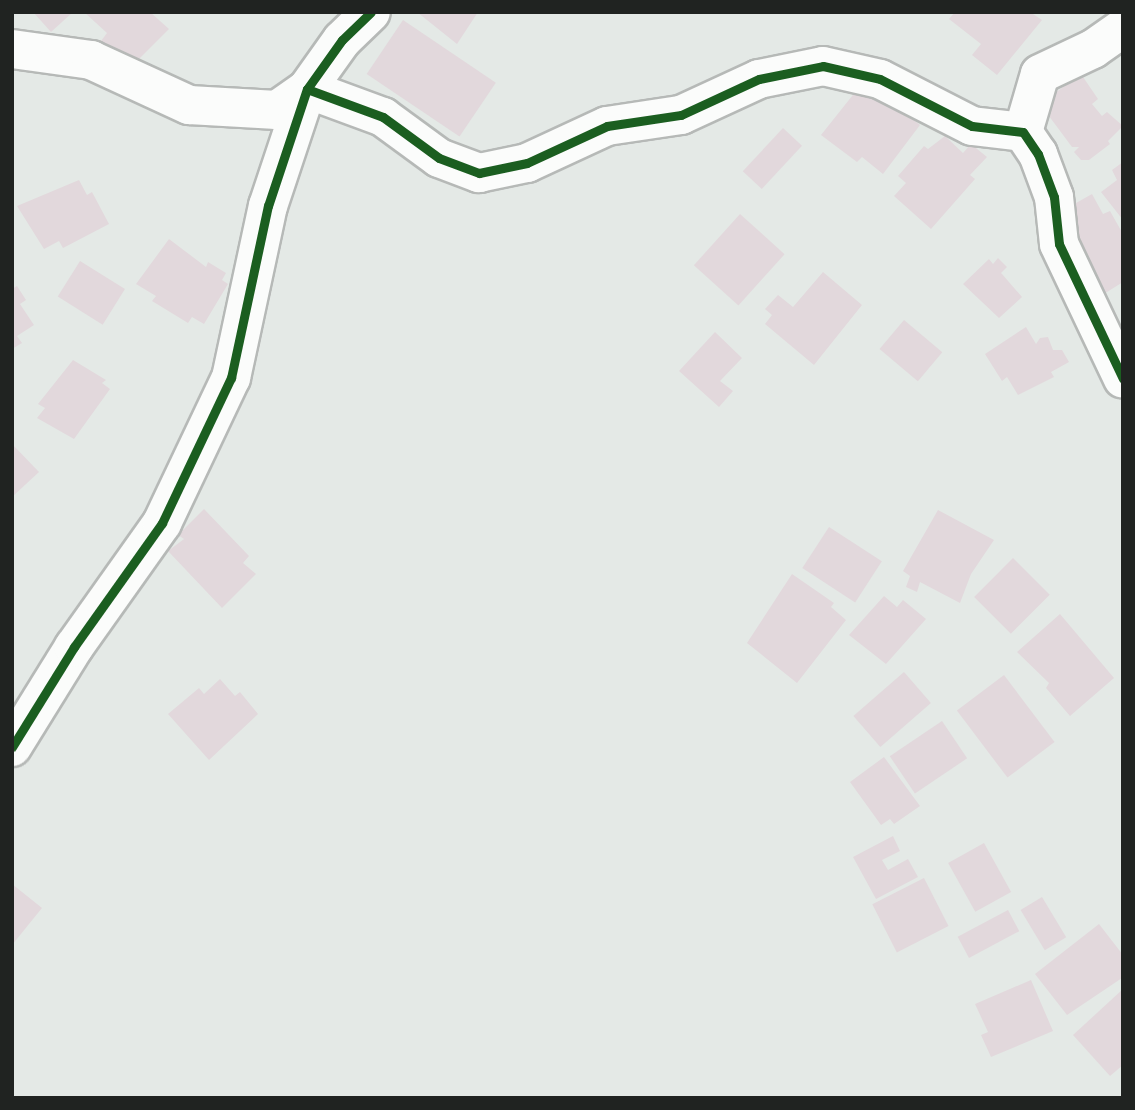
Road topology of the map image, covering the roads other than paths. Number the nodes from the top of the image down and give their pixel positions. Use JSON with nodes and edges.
{"nodes":[{"id":1,"x":371,"y":12,"type":"edge"},
{"id":2,"x":1123,"y":28,"type":"edge"},
{"id":3,"x":12,"y":49,"type":"edge"},
{"id":4,"x":307,"y":89,"type":"junction"},
{"id":5,"x":1023,"y":132,"type":"junction"},
{"id":6,"x":1122,"y":376,"type":"edge"},
{"id":7,"x":12,"y":747,"type":"edge"}],
"edges":[{"from":1,"to":4,"type":"street"},
{"from":2,"to":5,"type":"street"},
{"from":3,"to":4,"type":"street"},
{"from":4,"to":5,"type":"street"},
{"from":4,"to":7,"type":"street"},
{"from":5,"to":6,"type":"street"}]}
